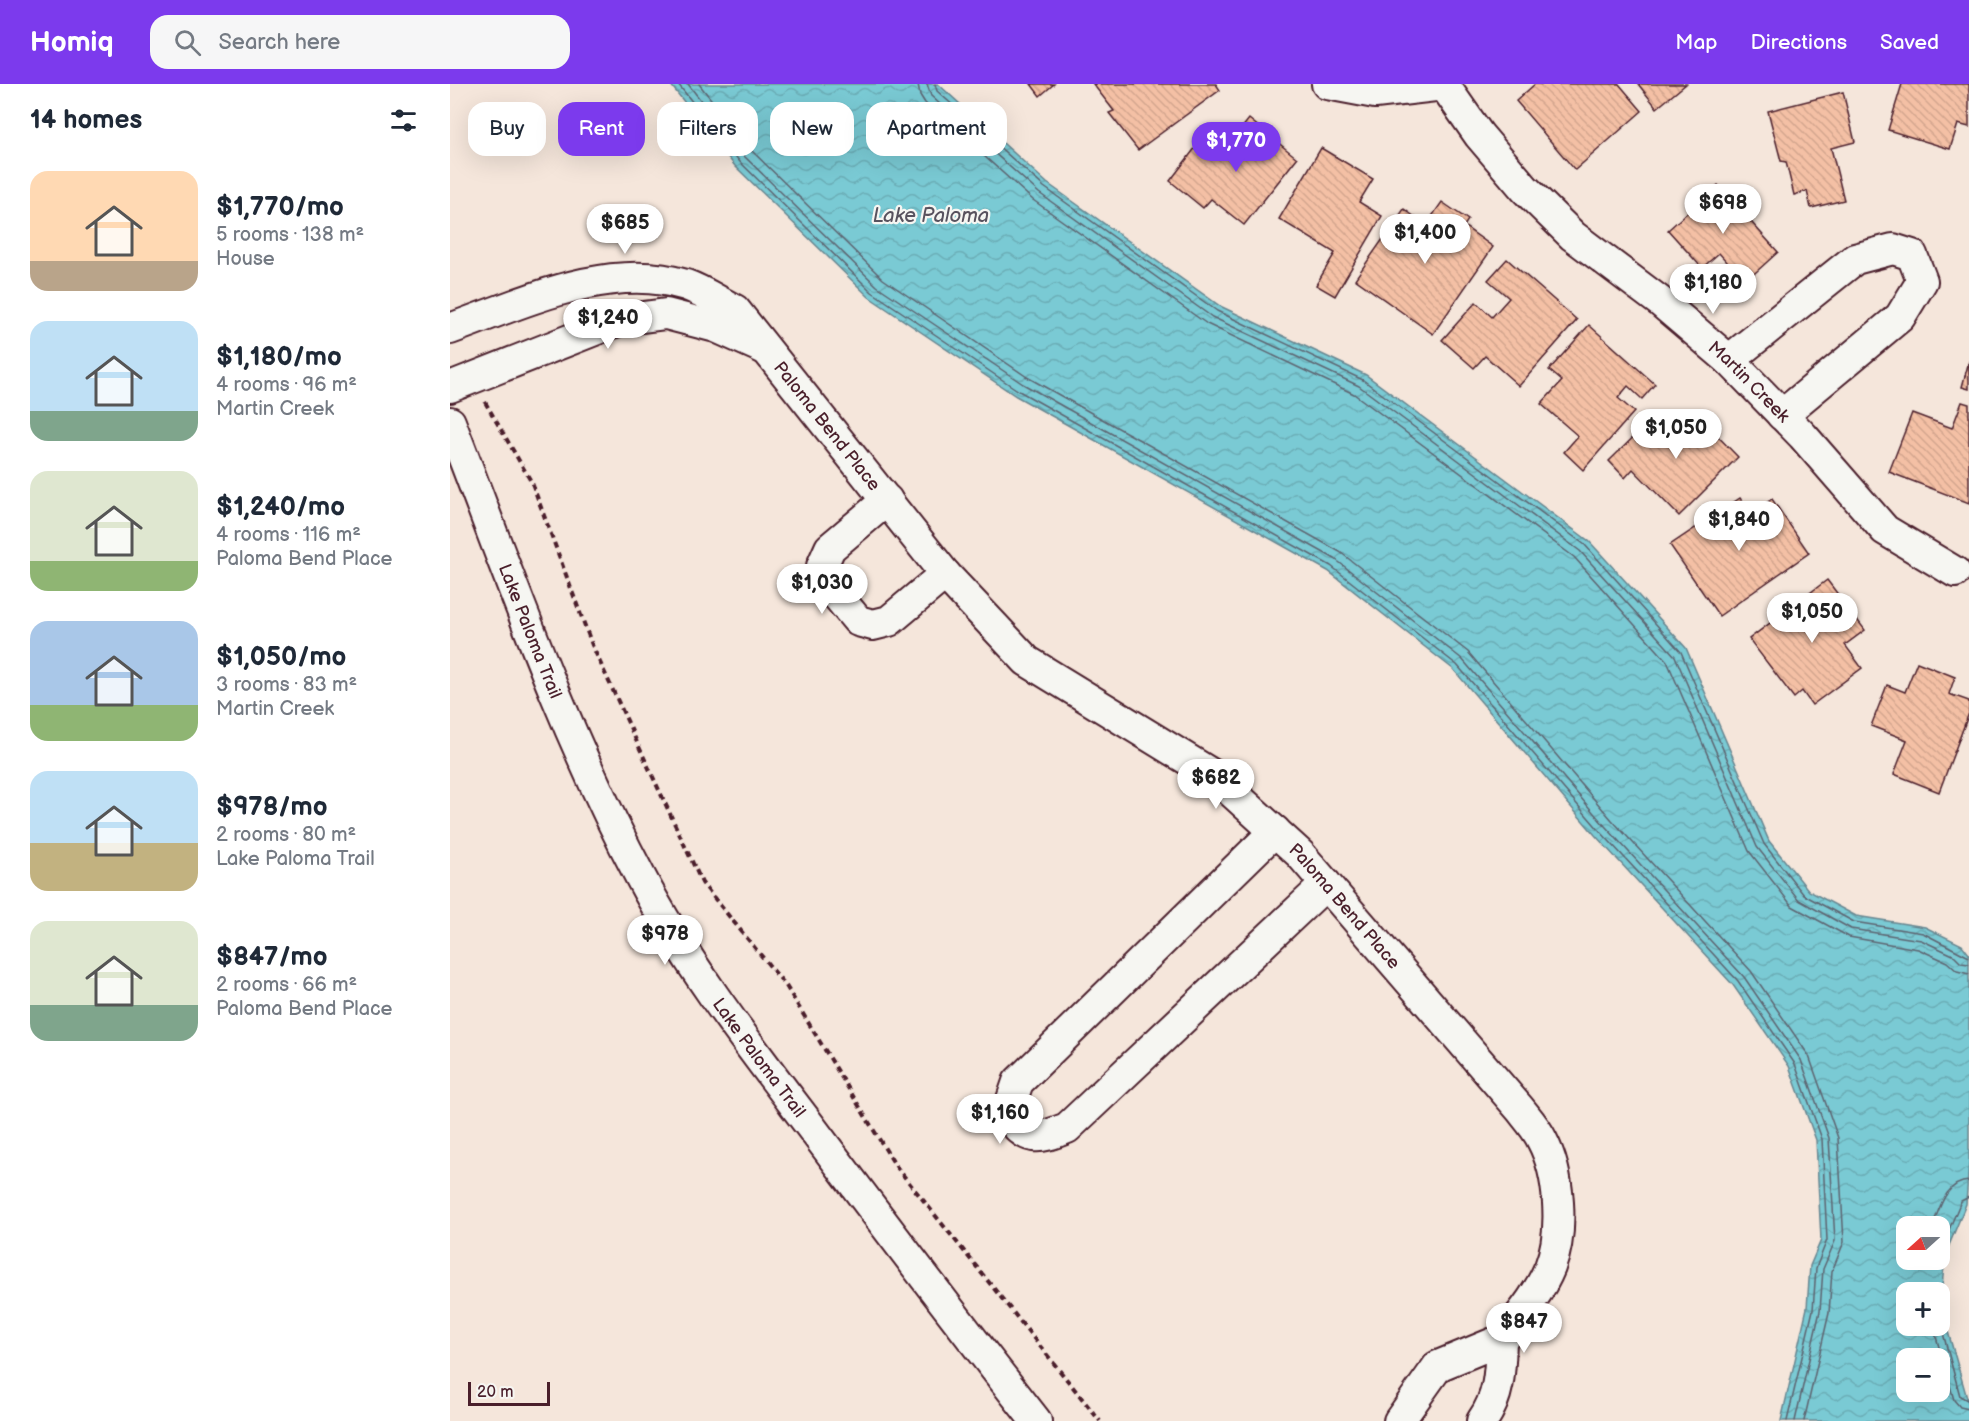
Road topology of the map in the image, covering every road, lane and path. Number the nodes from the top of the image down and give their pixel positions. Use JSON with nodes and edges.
{"nodes":[{"id":1,"x":1327,"y":84,"type":"edge"},
{"id":2,"x":1445,"y":84,"type":"edge"},
{"id":3,"x":450,"y":329,"type":"edge"},
{"id":4,"x":770,"y":351,"type":"junction"},
{"id":5,"x":1729,"y":360,"type":"junction"},
{"id":6,"x":461,"y":383,"type":"edge"},
{"id":7,"x":1782,"y":415,"type":"junction"},
{"id":8,"x":450,"y":422,"type":"edge"},
{"id":9,"x":887,"y":500,"type":"junction"},
{"id":10,"x":1955,"y":572,"type":"dead end"},
{"id":11,"x":945,"y":574,"type":"junction"},
{"id":12,"x":1275,"y":831,"type":"junction"},
{"id":13,"x":1326,"y":884,"type":"junction"},
{"id":14,"x":1501,"y":1340,"type":"junction"},
{"id":15,"x":1036,"y":1421,"type":"edge"},
{"id":16,"x":1100,"y":1421,"type":"edge"},
{"id":17,"x":1399,"y":1421,"type":"edge"},
{"id":18,"x":1482,"y":1421,"type":"edge"}],
"edges":[{"from":1,"to":2,"type":"street"},
{"from":2,"to":5,"type":"street","name":"Martin Creek"},
{"from":3,"to":4,"type":"street","name":"Paloma Bend Place"},
{"from":4,"to":6,"type":"street","name":"Paloma Bend Place"},
{"from":4,"to":9,"type":"street","name":"Paloma Bend Place"},
{"from":5,"to":7,"type":"street","name":"Martin Creek"},
{"from":5,"to":7,"type":"street"},
{"from":6,"to":16,"type":"path"},
{"from":7,"to":10,"type":"street","name":"Martin Creek"},
{"from":8,"to":15,"type":"street","name":"Lake Paloma Trail"},
{"from":9,"to":11,"type":"street","name":"Paloma Bend Place"},
{"from":9,"to":11,"type":"street","name":"Paloma Bend Place"},
{"from":11,"to":12,"type":"street","name":"Paloma Bend Place"},
{"from":12,"to":13,"type":"street","name":"Paloma Bend Place"},
{"from":12,"to":13,"type":"street"},
{"from":13,"to":14,"type":"street","name":"Paloma Bend Place"},
{"from":14,"to":17,"type":"street","name":"Paloma Bend Place"},
{"from":14,"to":18,"type":"street"}]}
